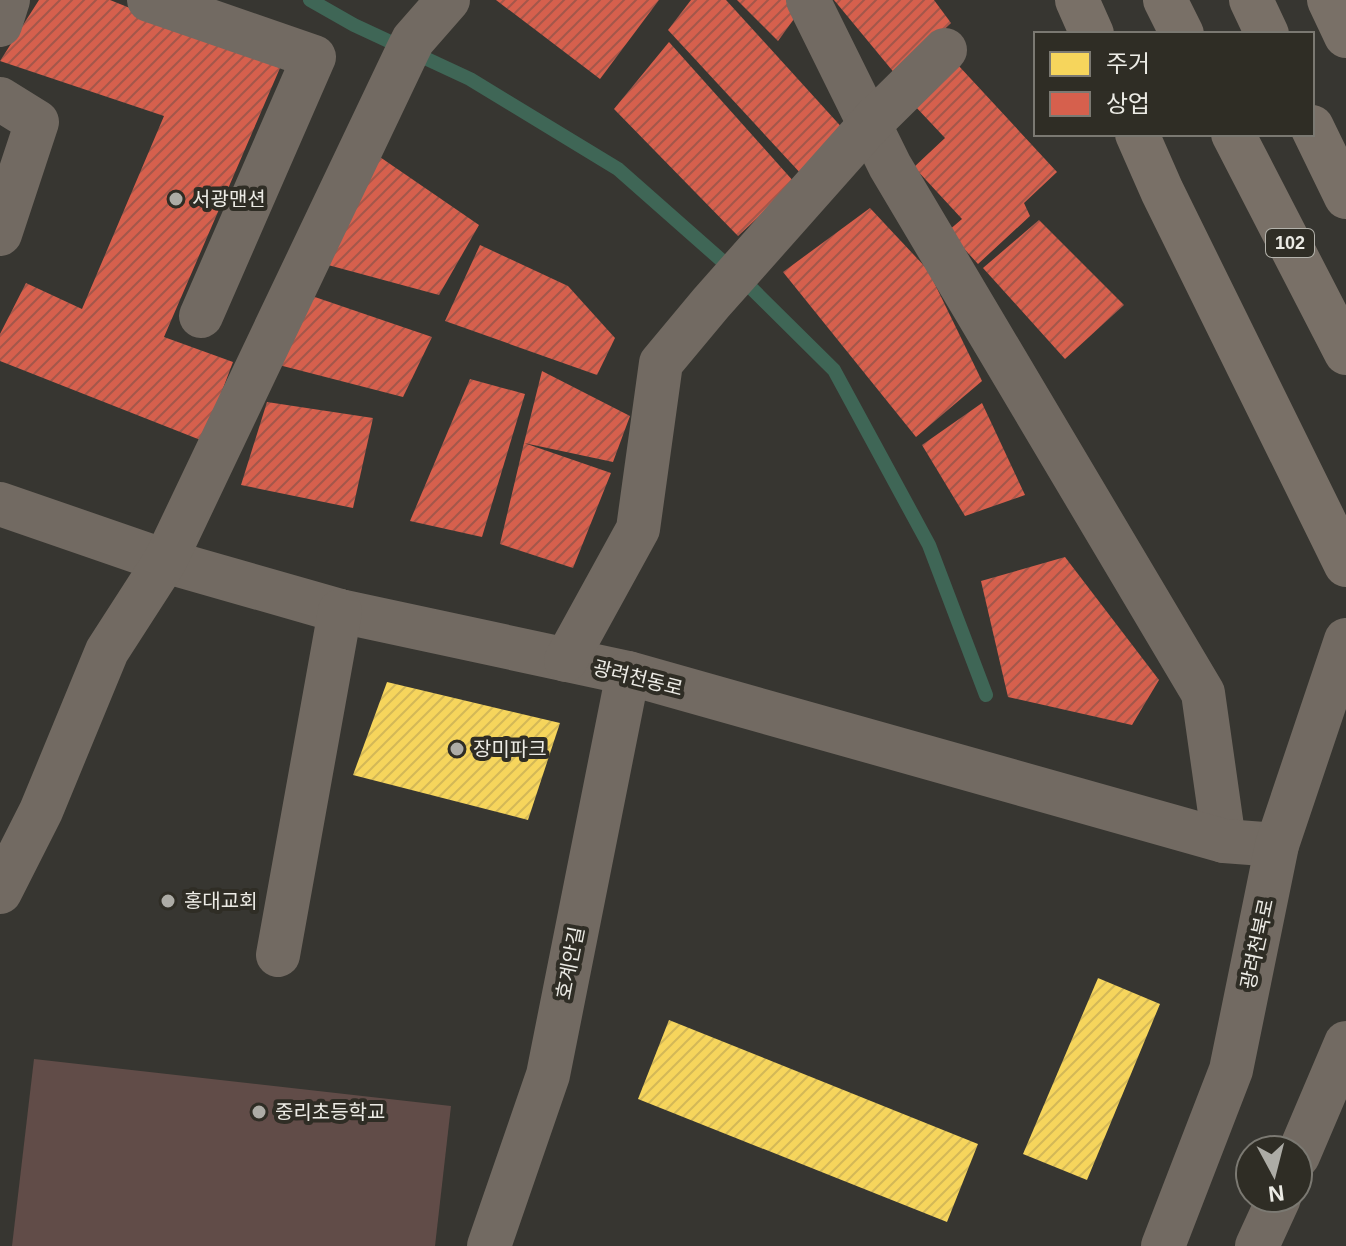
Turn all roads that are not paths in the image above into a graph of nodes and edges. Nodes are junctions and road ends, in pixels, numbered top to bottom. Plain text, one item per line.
1 (8, 0) edge
2 (149, 0) edge
3 (448, 0) edge
4 (808, 0) edge
5 (1077, 0) edge
6 (1165, 0) edge
7 (1251, 0) edge
8 (1329, 0) edge
9 (0, 25) edge
10 (1091, 32) edge
11 (1181, 32) edge
12 (1266, 32) edge
13 (1346, 36) edge
14 (945, 50) dead end
15 (0, 99) edge
16 (870, 124) junction
17 (1314, 131) edge
18 (1138, 136) edge
19 (1234, 136) edge
20 (1346, 197) edge
21 (0, 234) edge
22 (201, 316) dead end
23 (1346, 353) edge
24 (0, 504) edge
25 (165, 561) junction
26 (1346, 565) edge
27 (340, 611) junction
28 (1346, 640) edge
29 (566, 660) junction
30 (628, 673) junction
31 (1224, 841) junction
32 (1277, 845) junction
33 (0, 892) edge
34 (278, 955) dead end
35 (1346, 1043) edge
36 (1307, 1134) edge
37 (1272, 1214) edge
38 (489, 1246) edge
39 (1163, 1246) edge
40 (1257, 1246) edge

1 - 9 street
2 - 22 street
3 - 25 street
4 - 16 street
5 - 10 highway
6 - 11 highway
7 - 12 highway
8 - 13 highway
14 - 16 street
15 - 21 street
16 - 29 street
16 - 31 street
17 - 20 highway
18 - 26 highway
19 - 23 highway, 102
24 - 25 street, 광려천동로
25 - 27 street, 광려천동로
25 - 33 street
27 - 29 street, 광려천동로
27 - 34 street
28 - 32 street, 광려천북로
29 - 30 street, 광려천동로
30 - 31 street, 광려천동로
30 - 38 street, 호계안길
31 - 32 street, 광려천동로
32 - 39 street, 광려천북로
35 - 36 street
37 - 40 street

